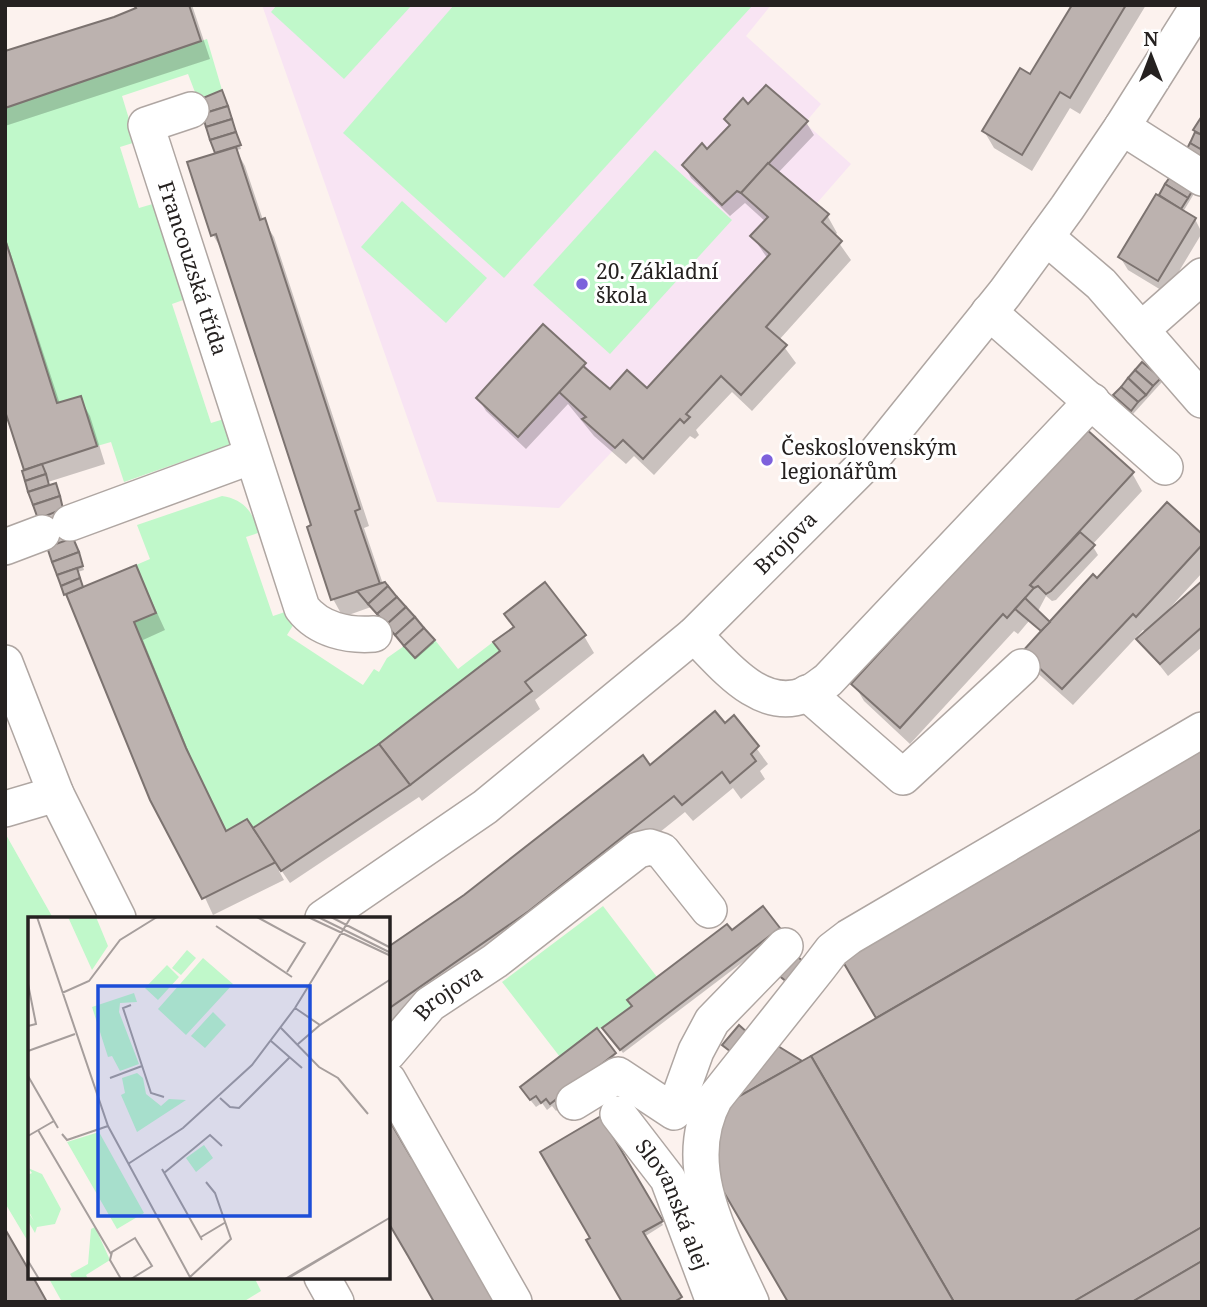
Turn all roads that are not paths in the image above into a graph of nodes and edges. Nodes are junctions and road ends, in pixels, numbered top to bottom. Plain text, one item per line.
1 (1198, 6) edge
2 (191, 110) dead end
3 (1122, 127) junction
4 (1202, 178) edge
5 (1046, 237) junction
6 (1202, 276) edge
7 (989, 312) junction
8 (1141, 330) junction
9 (1202, 400) edge
10 (1092, 401) junction
11 (252, 456) junction
12 (1165, 467) dead end
13 (5, 547) edge
14 (374, 634) dead end
15 (694, 635) junction
16 (5, 663) edge
17 (1022, 667) dead end
18 (807, 693) junction
19 (1202, 730) edge
20 (56, 794) junction
21 (5, 809) edge
22 (709, 910) dead end
23 (117, 917) edge
24 (326, 917) edge
25 (785, 946) dead end
26 (390, 1051) edge
27 (390, 1084) edge
28 (655, 1100) junction
29 (574, 1102) dead end
30 (323, 1279) edge
31 (336, 1302) edge
32 (514, 1302) edge
33 (714, 1302) edge
34 (751, 1302) edge

1 - 3 street, Brojova
2 - 11 street, Francouzská třída
3 - 4 street
3 - 5 street, Brojova
5 - 7 street, Brojova
5 - 8 street
6 - 8 street
7 - 10 street
7 - 15 street, Brojova
8 - 9 street
10 - 12 street
10 - 18 street
11 - 13 street
11 - 14 street, Francouzská třída
15 - 18 street
15 - 24 street, Brojova
16 - 20 street
17 - 18 street
19 - 34 street
20 - 21 street
20 - 23 street
22 - 26 street, Brojova
25 - 28 street
27 - 32 street
28 - 29 street
28 - 33 street, Slovanská alej
30 - 31 street

